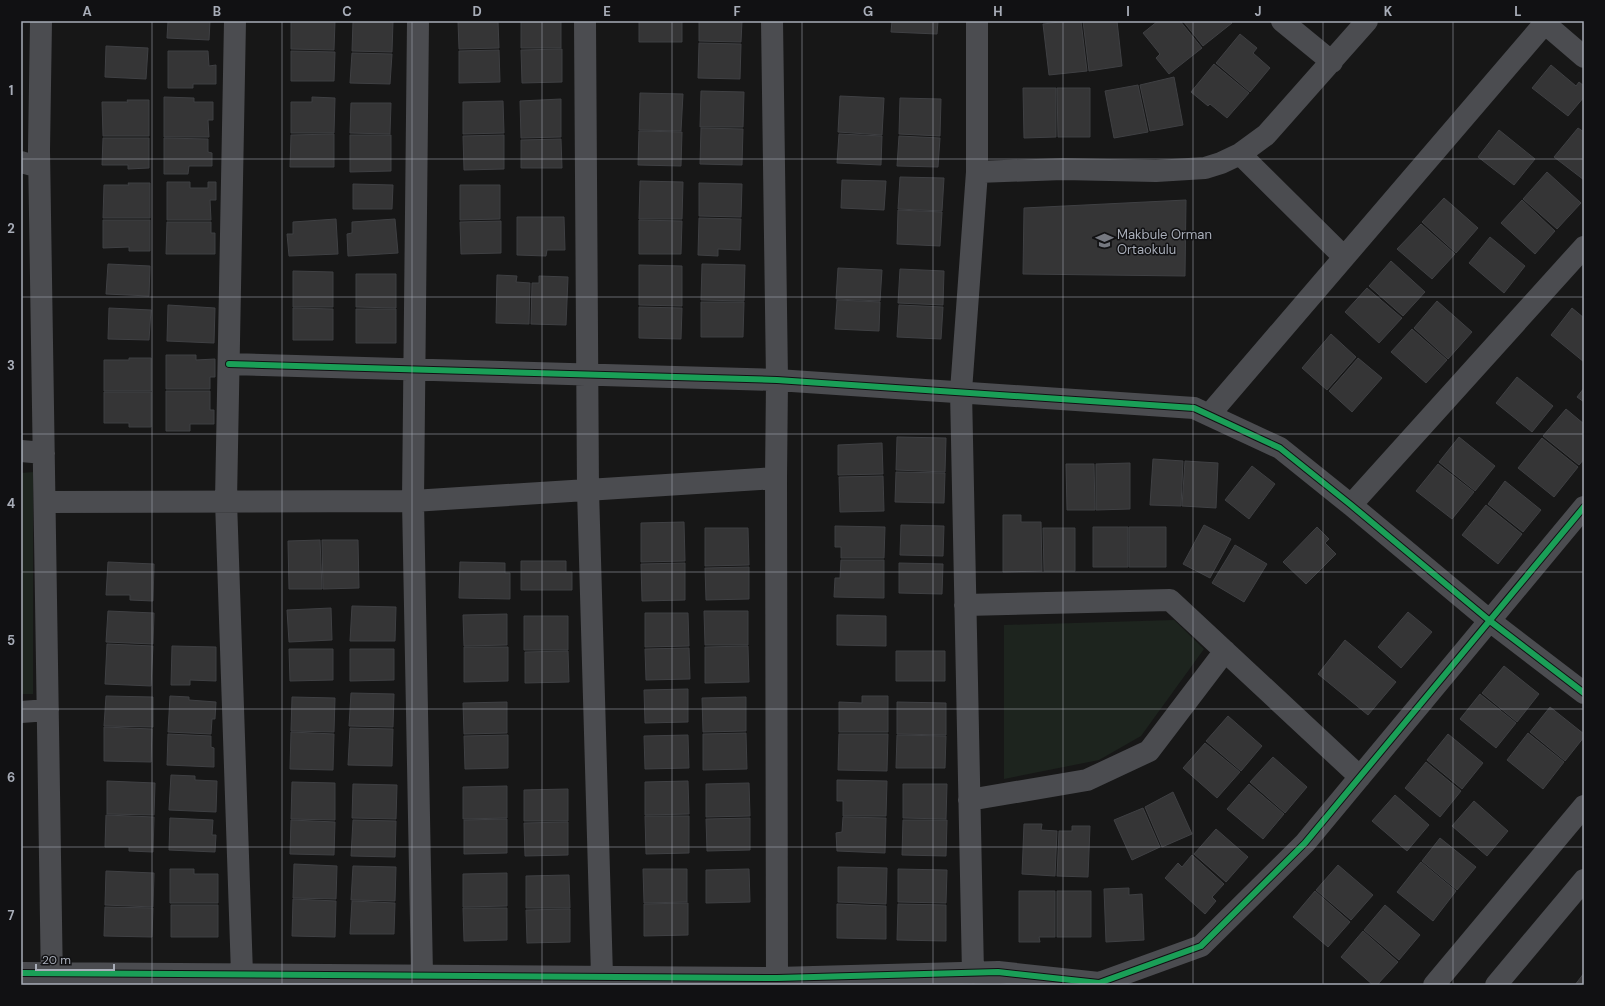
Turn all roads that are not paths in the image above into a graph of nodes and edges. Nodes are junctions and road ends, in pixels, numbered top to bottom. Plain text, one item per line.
1 (42, 21) edge
2 (234, 21) edge
3 (418, 21) edge
4 (585, 21) edge
5 (772, 21) edge
6 (977, 21) edge
7 (1282, 21) edge
8 (1367, 21) edge
9 (1543, 22) edge
10 (1584, 57) edge
11 (1332, 62) junction
12 (1240, 154) junction
13 (30, 164) edge
14 (977, 172) junction
15 (1584, 247) edge
16 (1344, 257) junction
17 (229, 364) junction
18 (415, 369) junction
19 (587, 374) junction
20 (777, 380) junction
21 (961, 391) junction
22 (1209, 415) junction
23 (21, 451) edge
24 (44, 453) junction
25 (776, 478) junction
26 (588, 490) junction
27 (226, 501) junction
28 (413, 501) junction
29 (45, 502) junction
30 (1352, 504) junction
31 (1584, 507) edge
32 (965, 605) junction
33 (1490, 621) junction
34 (1225, 651) junction
35 (1584, 693) edge
36 (48, 710) junction
37 (21, 712) edge
38 (1360, 777) junction
39 (969, 800) junction
40 (1584, 806) edge
41 (1584, 880) edge
42 (21, 973) edge
43 (973, 973) junction
44 (242, 974) junction
45 (422, 975) junction
46 (602, 976) junction
47 (52, 979) edge
48 (460, 980) edge
49 (777, 981) edge
50 (1434, 985) edge
51 (1496, 985) edge

1 - 13 street
2 - 17 street
3 - 18 street
4 - 19 street
5 - 20 street
6 - 14 street
7 - 11 street
8 - 11 street
9 - 10 street
9 - 16 street
11 - 12 street
12 - 14 street
12 - 16 street
13 - 24 street
14 - 21 street
15 - 30 street
16 - 22 street
17 - 18 street
17 - 27 street
18 - 19 street
18 - 28 street
19 - 20 street
19 - 26 street
20 - 21 street
20 - 25 street
21 - 22 street
21 - 32 street
22 - 30 street
23 - 24 street
24 - 29 street
25 - 26 street
25 - 49 street
26 - 28 street
26 - 46 street
27 - 28 street
27 - 29 street
27 - 44 street
28 - 45 street
29 - 36 street
30 - 33 street
31 - 33 street
32 - 34 street
32 - 39 street
33 - 35 street
33 - 38 street
34 - 38 street
34 - 39 street
36 - 37 street
36 - 47 street
38 - 43 street
39 - 43 street
40 - 50 street
41 - 51 street
42 - 47 street
43 - 49 street
44 - 45 street
44 - 47 street
45 - 48 street
46 - 48 street
46 - 49 street

